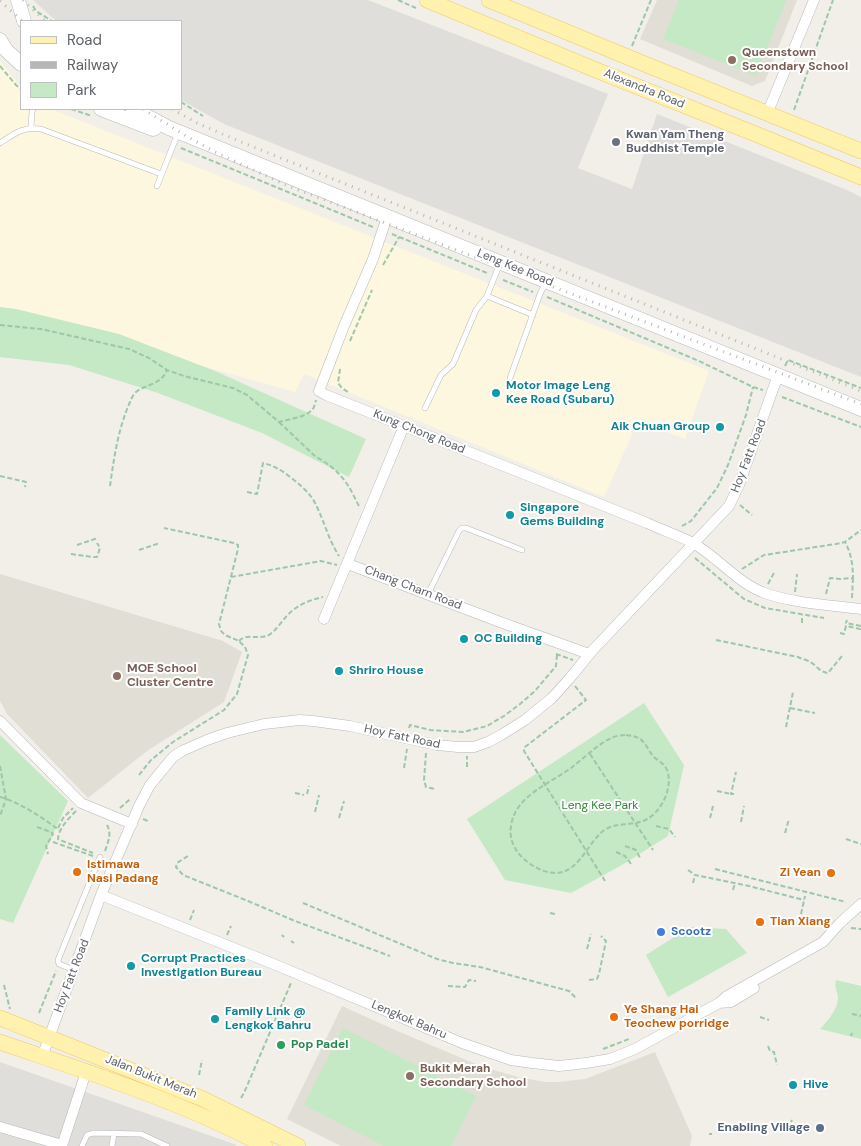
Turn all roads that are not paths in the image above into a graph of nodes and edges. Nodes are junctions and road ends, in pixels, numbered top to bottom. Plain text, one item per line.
1 (18, 0) edge
2 (427, 0) edge
3 (489, 0) edge
4 (814, 0) edge
5 (24, 20) edge
6 (0, 40) edge
7 (20, 63) edge
8 (652, 67) junction
9 (644, 89) junction
10 (33, 110) edge
11 (135, 110) edge
12 (100, 114) edge
13 (767, 114) junction
14 (32, 127) junction
15 (173, 135) junction
16 (0, 143) edge
17 (861, 151) edge
18 (161, 174) junction
19 (861, 178) edge
20 (158, 186) dead end
21 (387, 217) junction
22 (500, 263) junction
23 (546, 281) junction
24 (487, 296) junction
25 (533, 316) junction
26 (781, 373) junction
27 (510, 378) dead end
28 (426, 408) dead end
29 (861, 409) edge
30 (404, 426) junction
31 (693, 543) junction
32 (522, 550) dead end
33 (344, 564) junction
34 (428, 594) junction
35 (858, 605) edge
36 (324, 619) dead end
37 (590, 654) junction
38 (0, 721) edge
39 (132, 824) junction
40 (100, 857) road end
41 (101, 895) junction
42 (856, 904) edge
43 (861, 912) edge
44 (74, 970) junction
45 (719, 1003) junction
46 (7, 1020) edge
47 (49, 1037) junction
48 (0, 1042) edge
49 (42, 1057) junction
50 (86, 1072) junction
51 (0, 1127) edge
52 (114, 1134) junction
53 (158, 1144) edge
54 (62, 1146) edge
55 (82, 1146) edge
56 (112, 1146) edge
57 (166, 1146) edge
58 (265, 1146) edge
59 (298, 1146) edge

1 - 5 street
2 - 9 main road, Alexandra Road
3 - 8 main road, Alexandra Road
4 - 13 street
6 - 7 street
8 - 9 main road
8 - 13 main road, Alexandra Road
9 - 19 main road, Alexandra Road
10 - 14 lane
11 - 15 street, Leng Kee Road
12 - 15 street, Leng Kee Road
13 - 17 main road, Alexandra Road
14 - 16 lane
14 - 18 lane
15 - 18 lane
15 - 21 street, Leng Kee Road
18 - 20 lane
21 - 22 street, Leng Kee Road
21 - 30 street, Kung Chong Road
22 - 23 street, Leng Kee Road
22 - 24 lane
23 - 25 lane
23 - 26 street, Leng Kee Road
24 - 25 lane
24 - 28 lane
25 - 27 lane
26 - 29 street, Leng Kee Road
26 - 31 street, Hoy Fatt Road
30 - 31 street, Kung Chong Road
30 - 33 street, Chang Charn Road
31 - 35 street
31 - 37 street, Hoy Fatt Road
32 - 34 lane
33 - 34 street, Chang Charn Road
33 - 36 street
34 - 37 street, Chang Charn Road
37 - 39 street, Hoy Fatt Road
38 - 39 street
39 - 41 street, Hoy Fatt Road
40 - 44 lane
41 - 44 street, Hoy Fatt Road
41 - 45 street, Lengkok Bahru
42 - 45 street, Lengkok Bahru
43 - 45 street, Lengkok Bahru
44 - 47 street, Hoy Fatt Road
46 - 47 main road, Jalan Bukit Merah
47 - 49 street, Hoy Fatt Road
47 - 59 main road, Jalan Bukit Merah
48 - 49 main road, Jalan Bukit Merah
49 - 50 main road, Jalan Bukit Merah
50 - 54 street
50 - 58 main road, Jalan Bukit Merah
51 - 54 street
52 - 53 lane
52 - 55 lane
52 - 56 lane
53 - 57 lane

